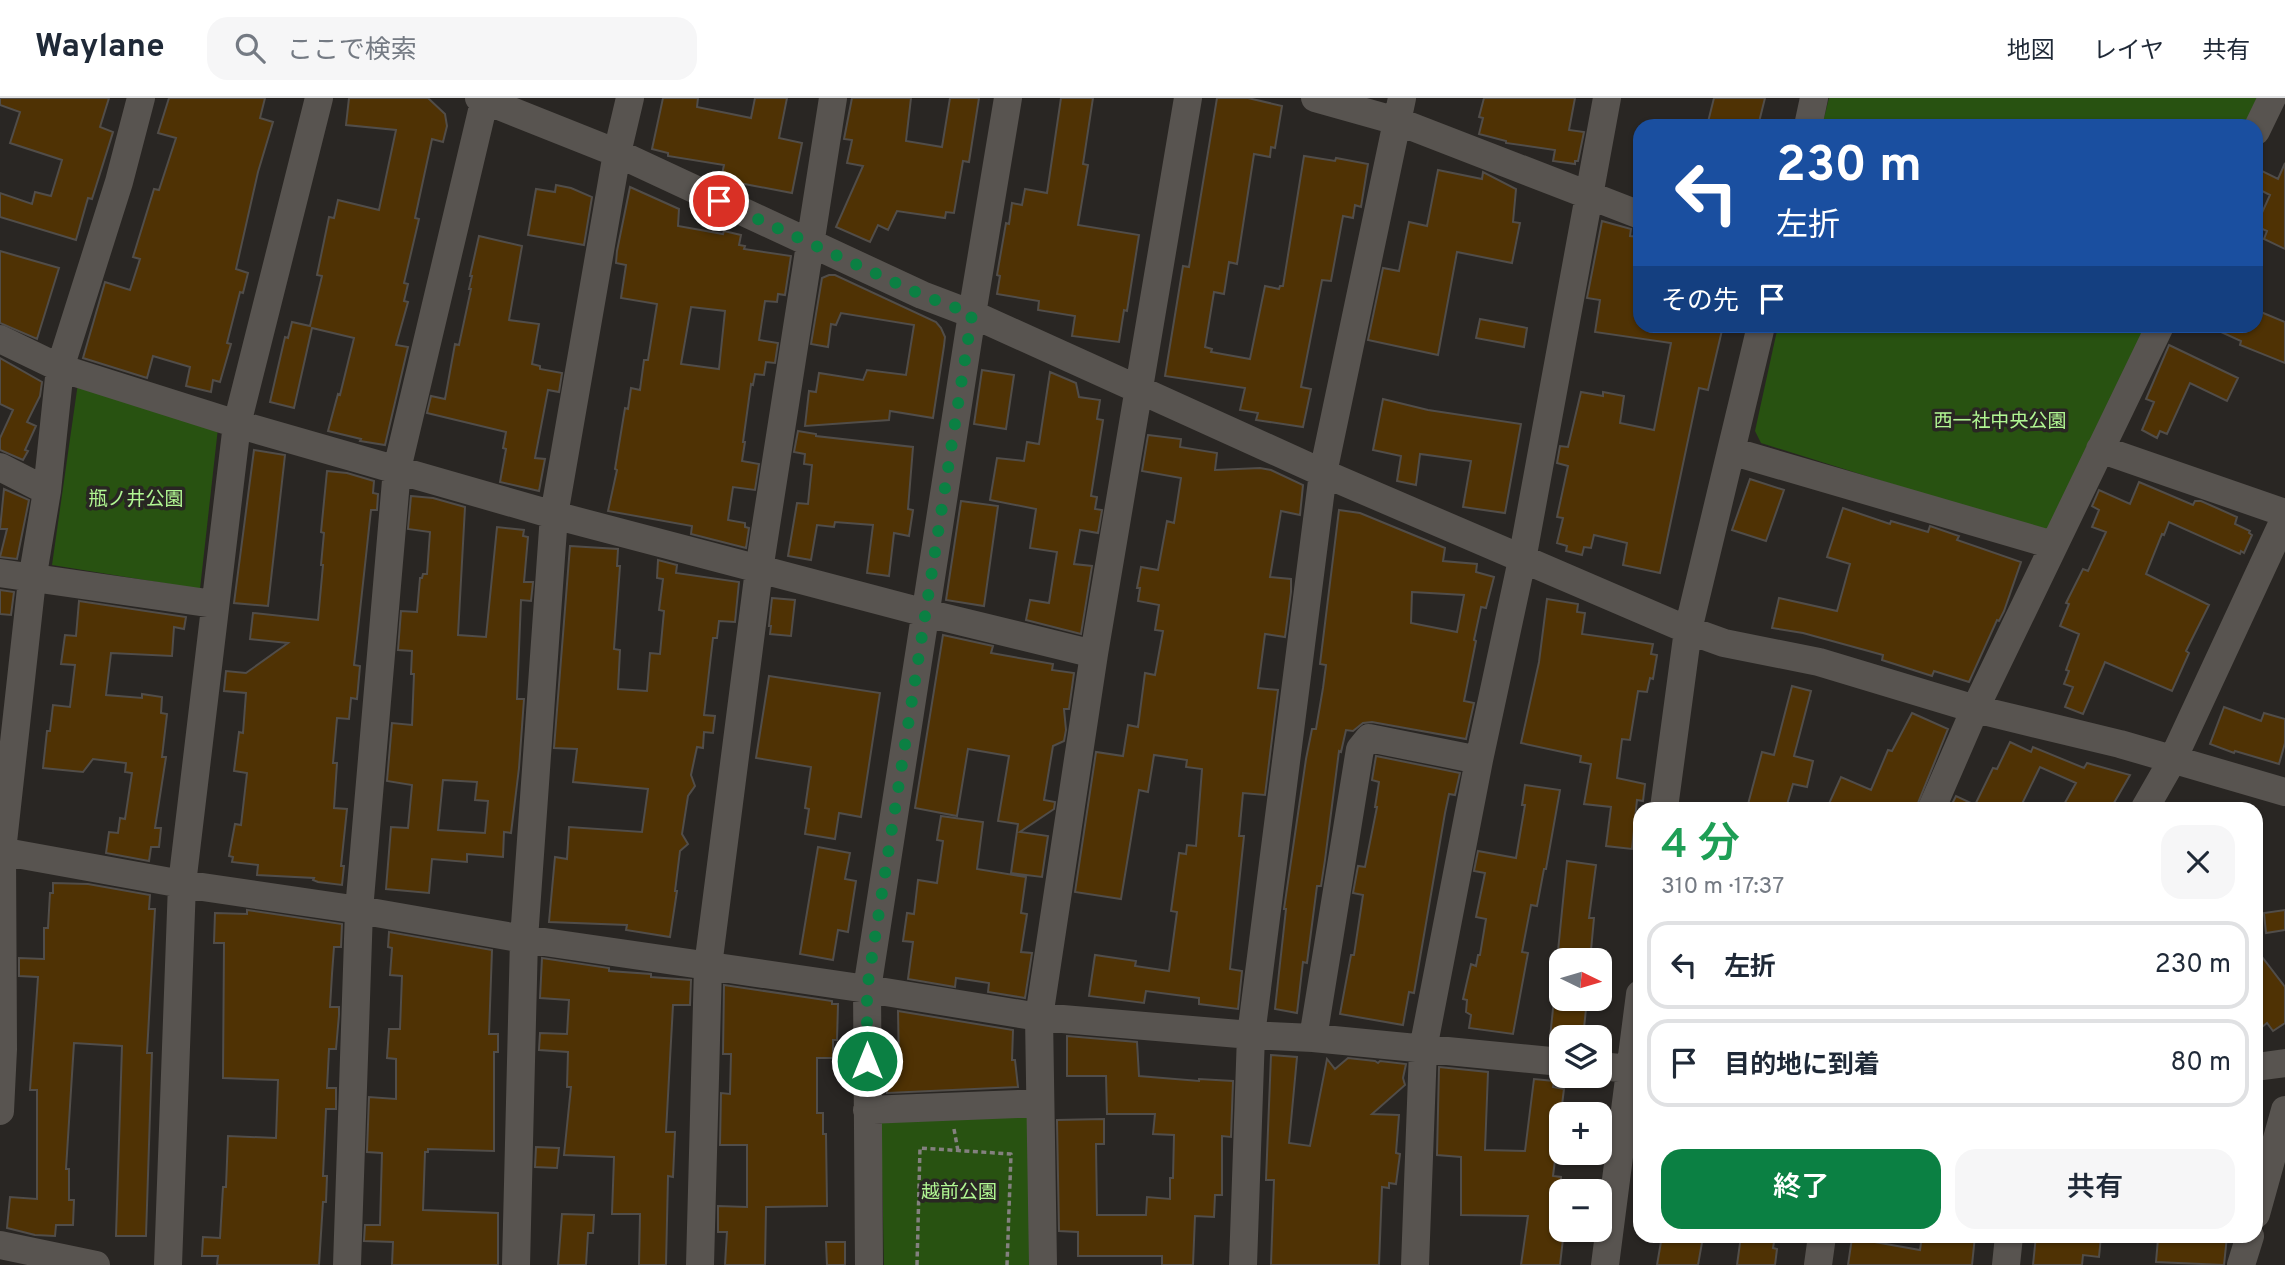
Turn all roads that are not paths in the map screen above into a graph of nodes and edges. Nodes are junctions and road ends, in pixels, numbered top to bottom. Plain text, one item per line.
1 (141, 98) edge
2 (319, 98) edge
3 (630, 98) edge
4 (833, 98) edge
5 (1008, 98) edge
6 (1188, 98) edge
7 (1315, 98) edge
8 (1607, 98) edge
9 (1814, 98) edge
10 (2272, 98) edge
11 (483, 99) edge
12 (1399, 109) edge
13 (1810, 119) edge
14 (2262, 119) edge
15 (617, 153) junction
16 (1588, 193) junction
17 (1633, 212) edge
18 (811, 244) junction
19 (972, 314) junction
20 (1759, 333) edge
21 (2157, 333) edge
22 (0, 339) edge
23 (60, 368) junction
24 (1138, 390) junction
25 (237, 424) junction
26 (2100, 449) junction
27 (1731, 451) junction
28 (0, 467) edge
29 (397, 469) junction
30 (1323, 473) junction
31 (47, 491) junction
32 (2285, 513) edge
33 (554, 515) junction
34 (2285, 518) edge
35 (2053, 545) junction
36 (1522, 560) junction
37 (759, 570) junction
38 (0, 573) edge
39 (33, 580) junction
40 (214, 604) junction
41 (926, 613) junction
42 (1688, 630) junction
43 (1094, 654) junction
44 (1975, 709) junction
45 (2173, 759) junction
46 (1479, 760) junction
47 (2285, 792) edge
48 (1665, 802) edge
49 (1935, 802) edge
50 (2148, 802) edge
51 (1, 851) edge
52 (182, 884) junction
53 (359, 910) junction
54 (524, 939) junction
55 (708, 966) junction
56 (867, 989) junction
57 (1039, 1017) junction
58 (1251, 1035) junction
59 (1313, 1038) junction
60 (1423, 1049) junction
61 (1549, 1061) edge
62 (2285, 1063) edge
63 (2263, 1066) edge
64 (1612, 1067) edge
65 (1633, 1069) edge
66 (1633, 1082) edge
67 (1040, 1103) junction
68 (867, 1110) junction
69 (2285, 1110) edge
70 (0, 1111) edge
71 (2263, 1189) edge
72 (1821, 1243) edge
73 (2008, 1243) edge
74 (2248, 1243) edge
75 (0, 1245) edge
76 (96, 1265) edge
77 (168, 1265) edge
78 (346, 1265) edge
79 (516, 1265) edge
80 (700, 1265) edge
81 (869, 1265) edge
82 (1043, 1265) edge
83 (1243, 1265) edge
84 (1415, 1265) edge
85 (1605, 1265) edge
86 (1818, 1265) edge
87 (2006, 1265) edge
88 (2241, 1265) edge

1 - 23 street
2 - 25 street
3 - 15 street
4 - 18 street
5 - 19 street
6 - 24 street
7 - 12 street
8 - 16 street
9 - 13 street
10 - 14 street
11 - 15 street
11 - 29 street
12 - 16 street
12 - 30 street
15 - 18 street
15 - 33 street
16 - 17 street
16 - 36 street
18 - 19 street
18 - 37 street
19 - 24 street
19 - 41 street
20 - 27 street
21 - 26 street
22 - 23 street
23 - 25 street
23 - 31 street
24 - 30 street
24 - 43 street
25 - 29 street
25 - 40 street
26 - 32 street
26 - 35 street
27 - 35 street
27 - 42 street
28 - 31 street
29 - 33 street
29 - 53 street
30 - 36 street
30 - 58 street
31 - 39 street
33 - 37 street
33 - 54 street
34 - 45 street
35 - 44 street
36 - 42 street
36 - 46 street
37 - 41 street
37 - 55 street
38 - 39 street
39 - 40 street
39 - 51 street
40 - 52 street
41 - 43 street
41 - 56 street
42 - 44 street
42 - 48 street
43 - 57 street
44 - 45 street
44 - 49 street
45 - 47 street
45 - 50 street
46 - 59 street
46 - 60 street
51 - 52 street
51 - 70 street
52 - 53 street
52 - 77 street
53 - 54 street
53 - 78 street
54 - 55 street
54 - 79 street
55 - 56 street
55 - 80 street
56 - 57 street
56 - 68 street
57 - 58 street
57 - 67 street
58 - 59 street
58 - 83 street
59 - 60 street
60 - 61 street
60 - 84 street
62 - 63 street
64 - 65 street
66 - 85 street
67 - 68 street
67 - 82 street
68 - 81 street
69 - 71 street
72 - 86 street
73 - 87 street
74 - 88 street
75 - 76 street

